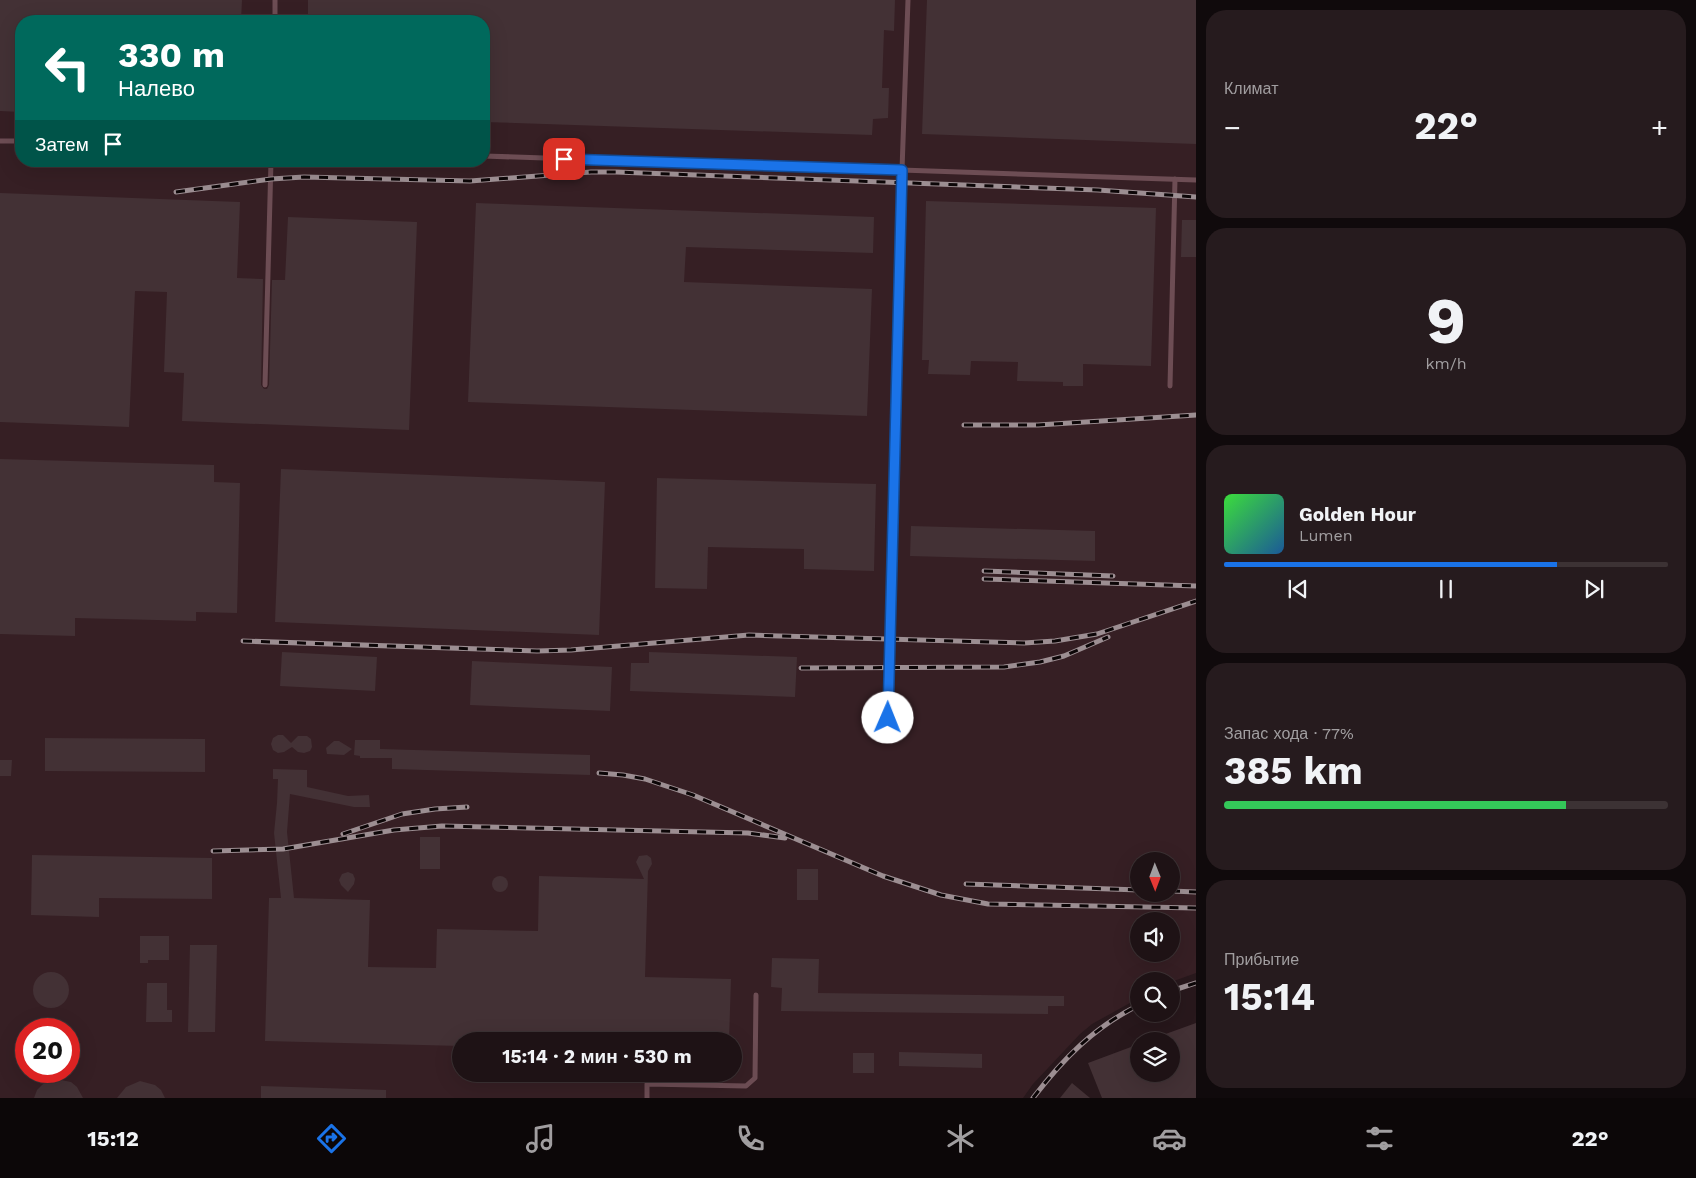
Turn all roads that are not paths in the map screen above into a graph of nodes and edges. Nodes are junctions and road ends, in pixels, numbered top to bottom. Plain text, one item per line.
1 (275, 0) edge
2 (908, 0) edge
3 (274, 15) edge
4 (0, 141) edge
5 (15, 142) edge
6 (490, 156) edge
7 (271, 167) edge
8 (902, 170) junction
9 (1175, 179) junction
10 (1196, 180) edge
11 (264, 385) dead end
12 (1170, 386) dead end
13 (888, 718) dead end
14 (756, 994) dead end
15 (647, 1098) edge

1 - 3 lane
2 - 8 lane
4 - 5 lane
6 - 8 lane
7 - 11 lane
8 - 9 lane
8 - 13 lane
9 - 10 lane
9 - 12 lane
14 - 15 lane

